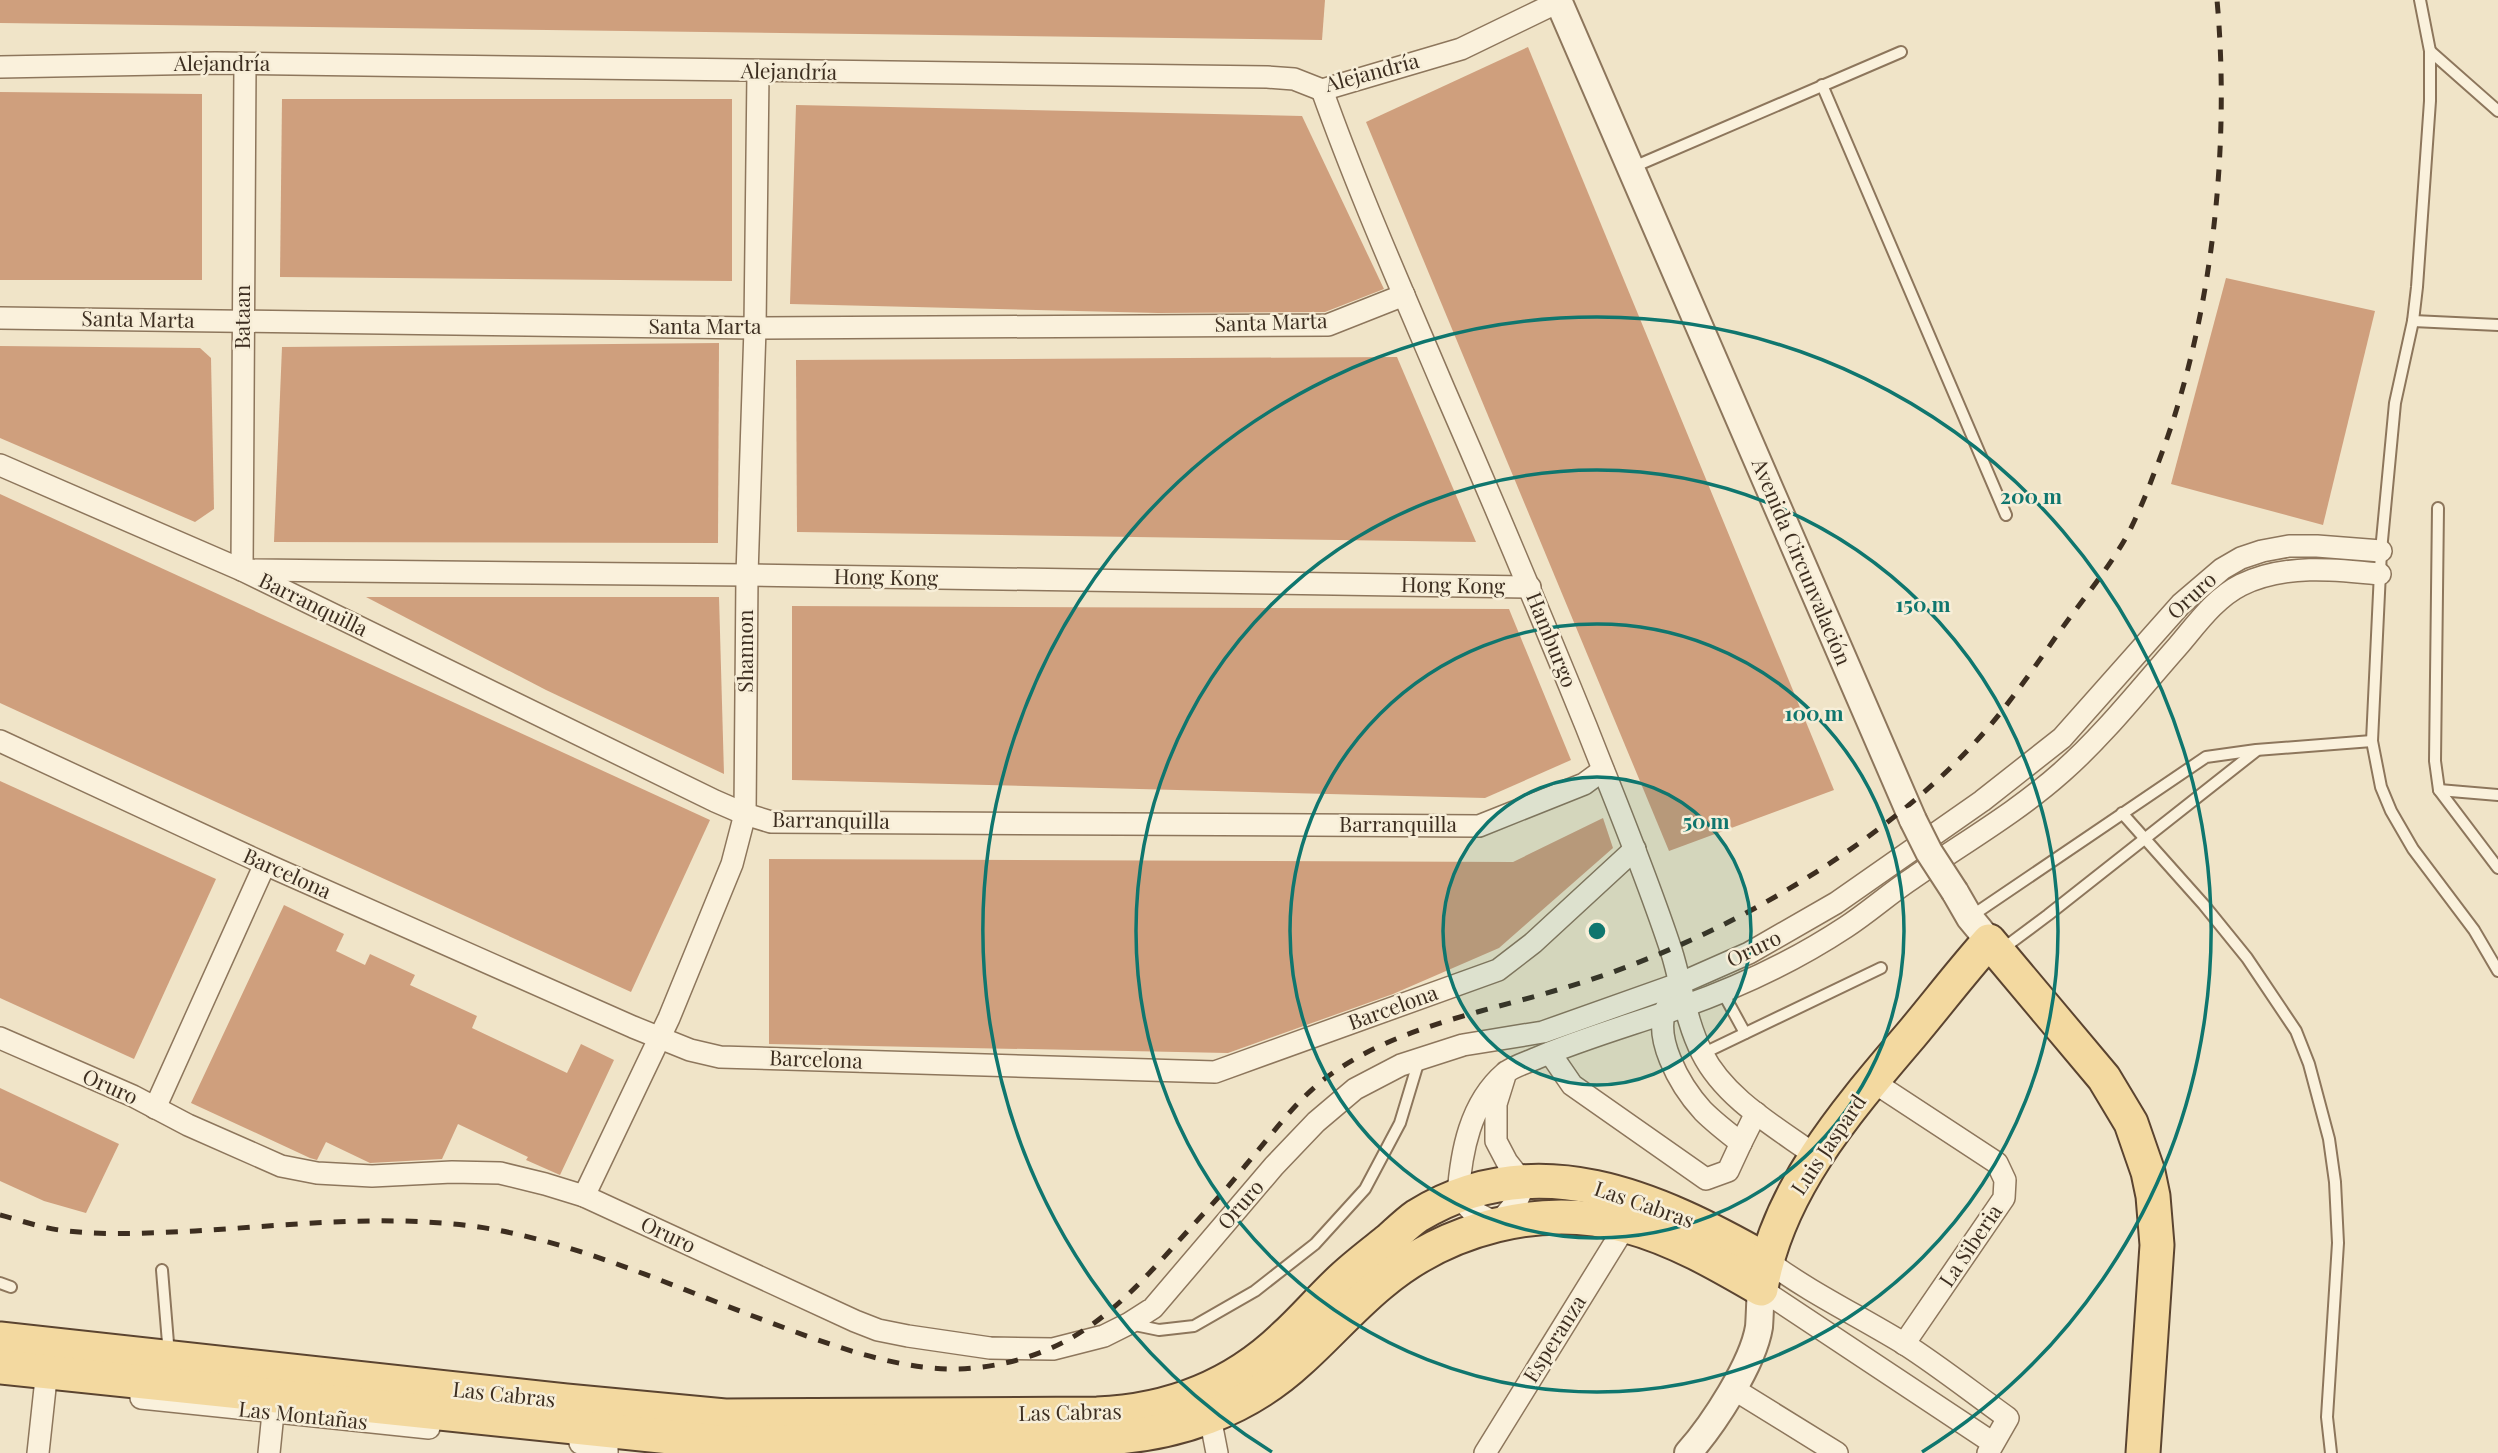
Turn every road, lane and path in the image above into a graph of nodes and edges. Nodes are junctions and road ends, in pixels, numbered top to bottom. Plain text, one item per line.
1 (2420, 0) edge
2 (1558, 1) edge
3 (2430, 51) junction
4 (1901, 52) dead end
5 (245, 64) junction
6 (0, 67) edge
7 (758, 72) junction
8 (1822, 85) junction
9 (1321, 90) junction
10 (2498, 111) edge
11 (1631, 168) junction
12 (1404, 295) junction
13 (0, 318) edge
14 (2413, 321) junction
15 (243, 322) junction
16 (2498, 325) edge
17 (755, 328) junction
18 (0, 465) edge
19 (2438, 508) dead end
20 (2006, 514) dead end
21 (2381, 551) junction
22 (242, 570) junction
23 (2380, 574) junction
24 (747, 575) junction
25 (1530, 587) junction
26 (0, 741) edge
27 (2372, 741) junction
28 (2256, 750) junction
29 (1603, 770) junction
30 (2439, 790) junction
31 (2498, 795) edge
32 (2122, 813) junction
33 (745, 814) junction
34 (2144, 839) junction
35 (1636, 849) junction
36 (265, 864) junction
37 (2498, 867) edge
38 (1986, 937) junction
39 (1881, 968) dead end
40 (2498, 971) edge
41 (1681, 984) junction
42 (1721, 991) junction
43 (1684, 1006) junction
44 (1662, 1013) junction
45 (1745, 1034) junction
46 (0, 1038) edge
47 (660, 1038) junction
48 (1550, 1052) junction
49 (1702, 1054) junction
50 (1419, 1060) junction
51 (1506, 1072) junction
52 (1872, 1082) junction
53 (155, 1108) junction
54 (1756, 1113) junction
55 (1741, 1143) junction
56 (1816, 1156) junction
57 (1522, 1181) junction
58 (584, 1196) junction
59 (1458, 1196) junction
60 (1498, 1224) junction
61 (1626, 1225) junction
62 (162, 1270) dead end
63 (1763, 1275) junction
64 (1128, 1324) junction
65 (0, 1339) edge
66 (1904, 1344) junction
67 (169, 1358) junction
68 (0, 1367) edge
69 (0, 1382) edge
70 (45, 1388) junction
71 (1732, 1388) junction
72 (273, 1413) junction
73 (1210, 1418) junction
74 (607, 1450) edge
75 (1996, 1450) edge
76 (38, 1453) edge
77 (270, 1453) edge
78 (1217, 1453) edge
79 (1485, 1453) edge
80 (1688, 1453) edge
81 (1837, 1453) edge
82 (2143, 1453) edge
83 (2331, 1453) edge

1 - 3 lane
2 - 9 street, Alejandría
2 - 11 street, Avenida Circunvalación
3 - 10 lane
3 - 14 lane
4 - 8 lane
5 - 6 street, Alejandría
5 - 7 street, Alejandría
5 - 15 street, Bataan
7 - 9 street, Alejandría
7 - 17 street, Shannon
8 - 11 lane
8 - 20 lane
9 - 12 street, Hamburgo
11 - 38 street, Avenida Circunvalación, bridge
12 - 17 street, Santa Marta
12 - 25 street, Hamburgo
13 - 15 street, Santa Marta
14 - 16 lane
14 - 21 lane
15 - 17 street, Santa Marta
15 - 22 street, Bataan
17 - 24 street, Shannon
18 - 22 street, Barranquilla
19 - 30 lane
21 - 23 lane
21 - 41 street, Oruro
22 - 24 street, Hong Kong
22 - 33 street, Barranquilla
23 - 27 lane
23 - 42 street, Oruro
24 - 25 street, Hong Kong
24 - 33 street, Shannon
25 - 29 street, Hamburgo
26 - 36 street, Barcelona
27 - 28 lane
27 - 40 lane
28 - 32 lane
28 - 34 lane
29 - 33 street, Barranquilla
29 - 35 street, Hamburgo
30 - 31 lane
30 - 37 lane
32 - 34 lane
32 - 38 lane
33 - 47 street, Shannon
34 - 38 lane
34 - 83 lane
35 - 41 street, Hamburgo
35 - 47 street, Barcelona
36 - 47 street, Barcelona
36 - 53 street
38 - 52 main road, Luis Jaspard
38 - 82 main road, Avenida Circunvalación
39 - 45 lane
41 - 43 street, Hamburgo
41 - 44 street
41 - 50 street, Oruro
42 - 43 street, Oruro
42 - 45 lane
43 - 44 street, Oruro
43 - 49 street, Hamburgo
44 - 48 street, Oruro
44 - 55 street
45 - 49 lane
46 - 53 street, Oruro
47 - 58 street, Shannon
48 - 51 street, Oruro
48 - 55 street
49 - 54 street, Hamburgo
50 - 64 street, Oruro
50 - 64 lane
51 - 57 street
51 - 59 street
52 - 56 main road, Luis Jaspard
52 - 66 street, La Siberia
53 - 58 street, Oruro
54 - 55 street
54 - 56 street, Hamburgo
56 - 63 main road, Luis Jaspard
57 - 59 main road, Las Cabras
57 - 60 street
57 - 63 main road, Las Cabras
58 - 64 street, Oruro
59 - 60 street
59 - 67 main road, Las Cabras
60 - 61 main road, Las Cabras
60 - 73 main road, Las Cabras
61 - 63 main road, Las Cabras
61 - 79 street, Esperanza
62 - 67 lane
63 - 66 street, Las Cabras
63 - 71 street, Luis Jaspard
63 - 75 street, Las Cabras
65 - 67 main road, Las Cabras
66 - 75 street, Las Cabras
68 - 73 main road, Las Cabras
69 - 70 street, Las Montañas
70 - 72 street, Las Montañas
70 - 76 street
71 - 80 street, Luis Jaspard
71 - 81 street
72 - 74 street, Las Montañas
72 - 77 street
73 - 78 street

